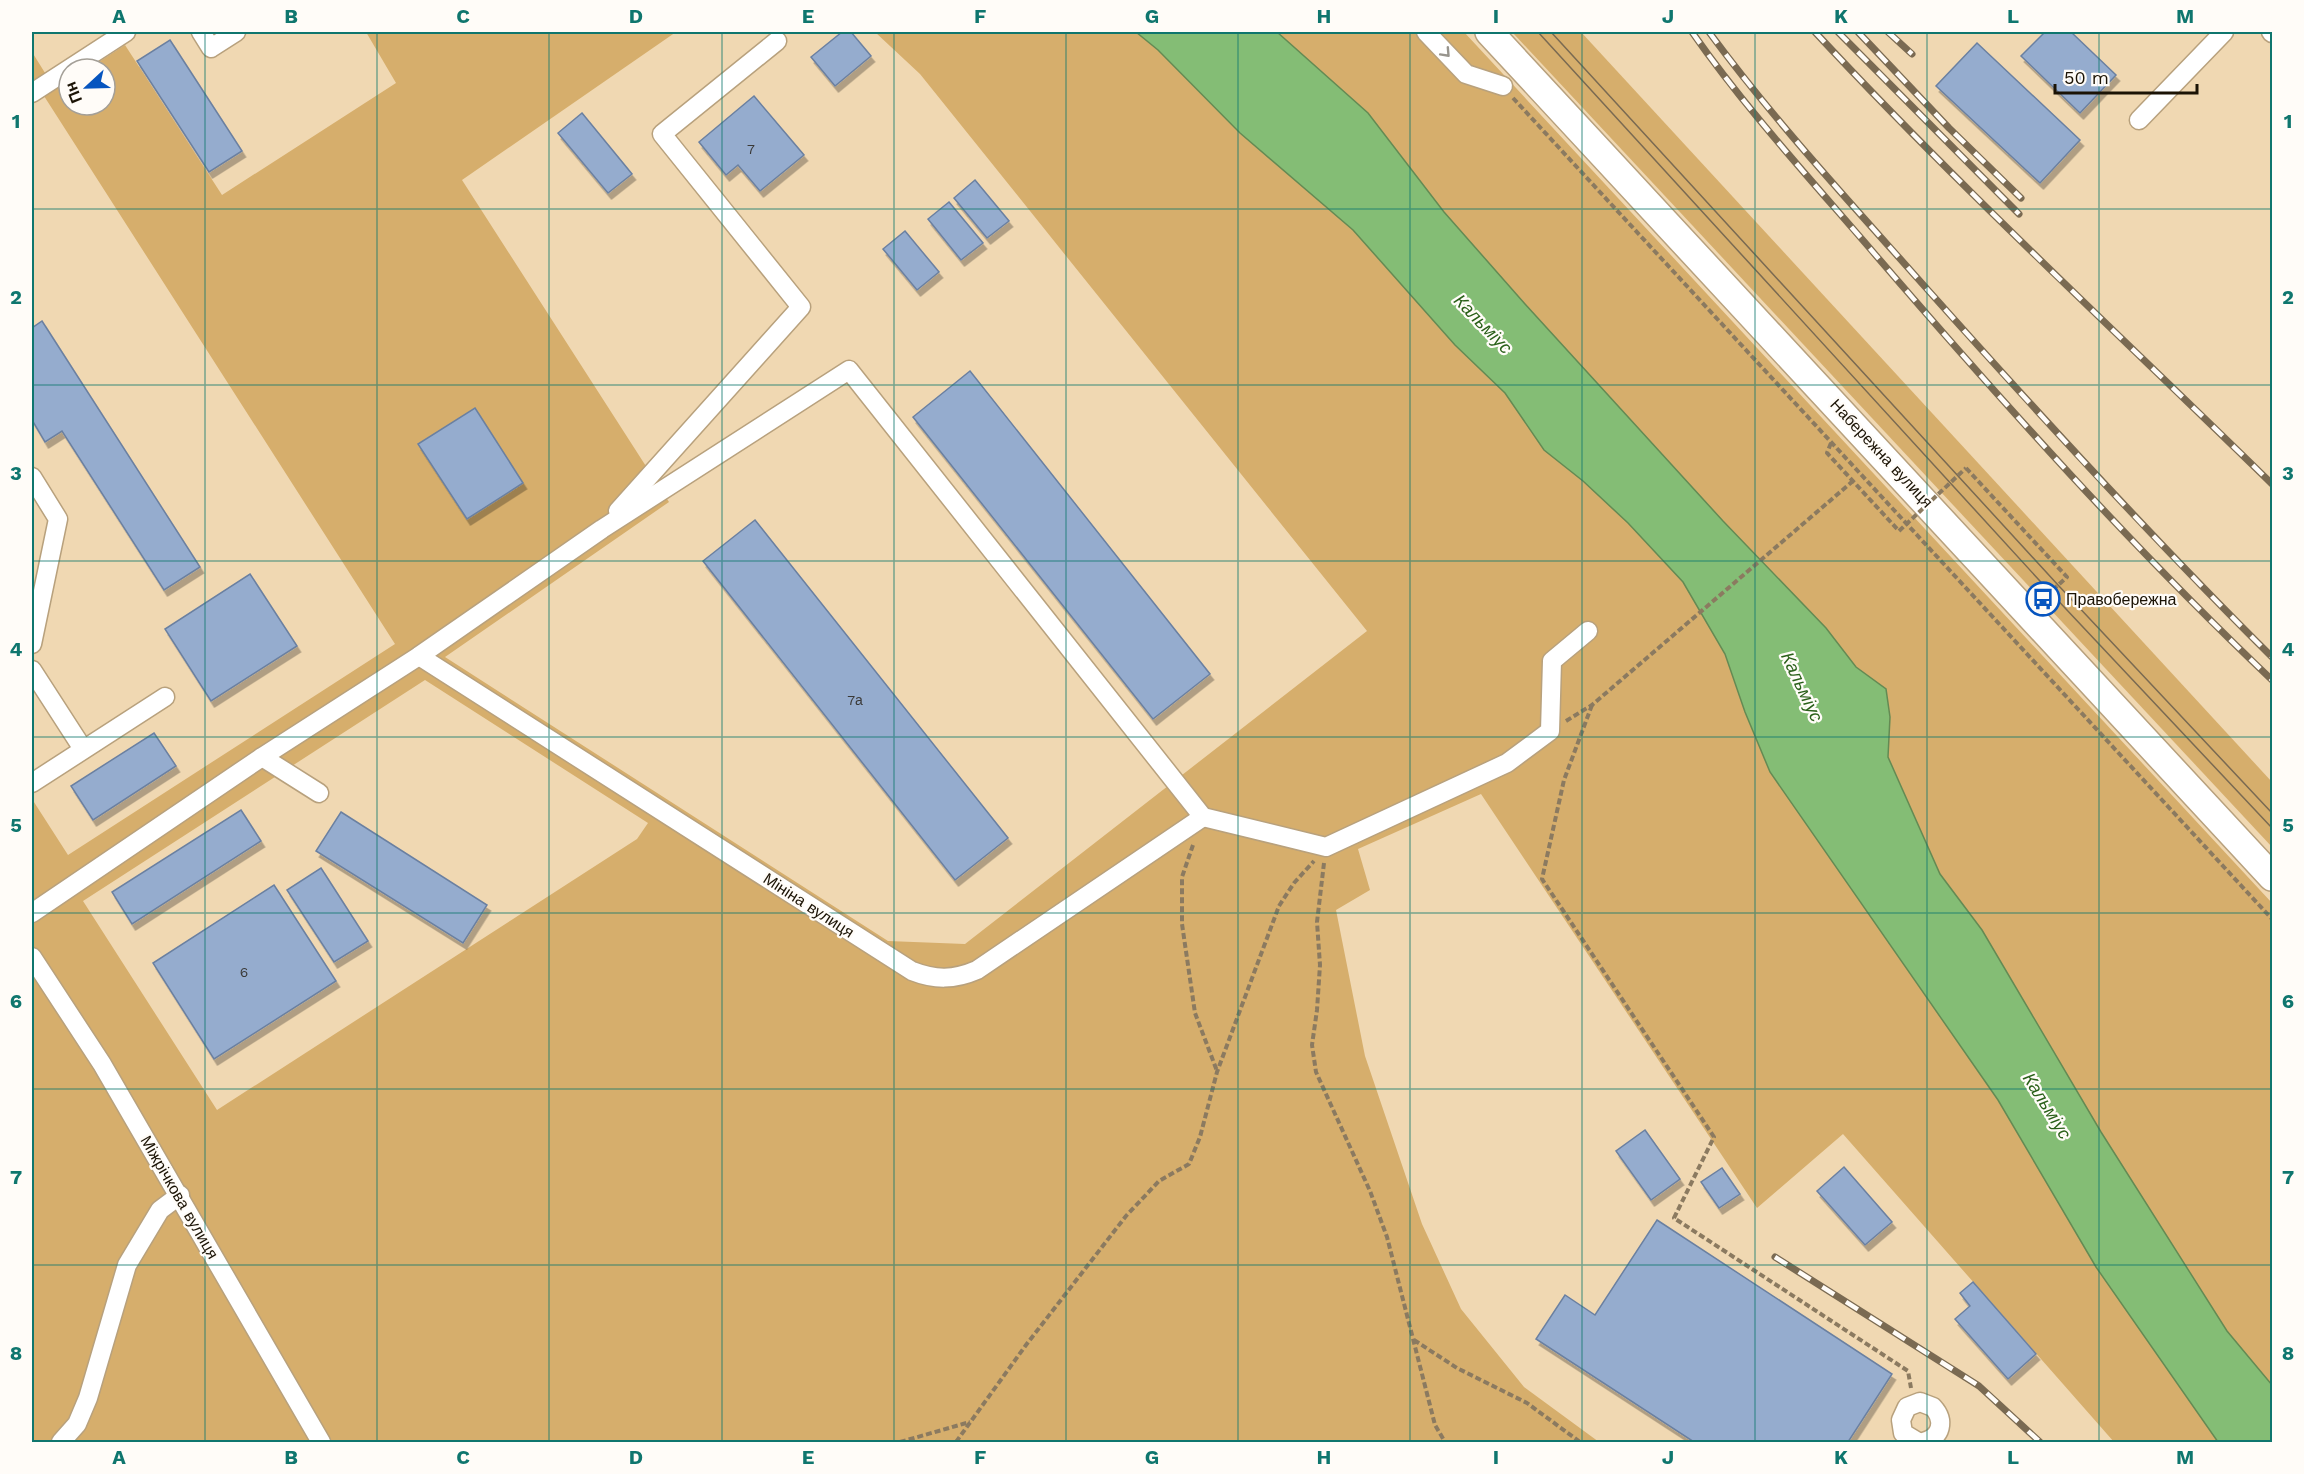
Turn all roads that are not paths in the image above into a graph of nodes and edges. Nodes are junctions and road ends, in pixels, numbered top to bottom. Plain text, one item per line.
1 (126, 32) edge
2 (201, 32) edge
3 (237, 32) edge
4 (1426, 32) edge
5 (1489, 32) edge
6 (2224, 32) edge
7 (777, 41) dead end
8 (1503, 86) road end
9 (32, 93) edge
10 (2139, 120) dead end
11 (32, 477) edge
12 (602, 529) junction
13 (1588, 631) dead end
14 (32, 644) edge
15 (419, 656) junction
16 (32, 670) edge
17 (165, 697) dead end
18 (83, 749) junction
19 (262, 757) junction
20 (32, 783) edge
21 (319, 793) dead end
22 (1203, 816) junction
23 (2272, 877) edge
24 (32, 913) edge
25 (32, 957) edge
26 (180, 1195) junction
27 (1906, 1440) edge
28 (61, 1443) edge
29 (321, 1443) edge
30 (1923, 1443) edge

1 - 9 street
2 - 3 street
4 -> 8 street
5 - 23 highway, Набережна вулиця
6 - 10 street
7 - 12 street
11 - 14 street
12 - 15 street
12 - 22 street
13 - 22 street
15 - 19 street
15 - 22 street, Мініна вулиця
16 - 18 street
17 - 18 street
18 - 20 street
19 - 21 street
19 - 24 street
25 - 26 street, Міжрічкова вулиця
26 - 28 street
26 - 29 street, Міжрічкова вулиця
27 - 30 street

